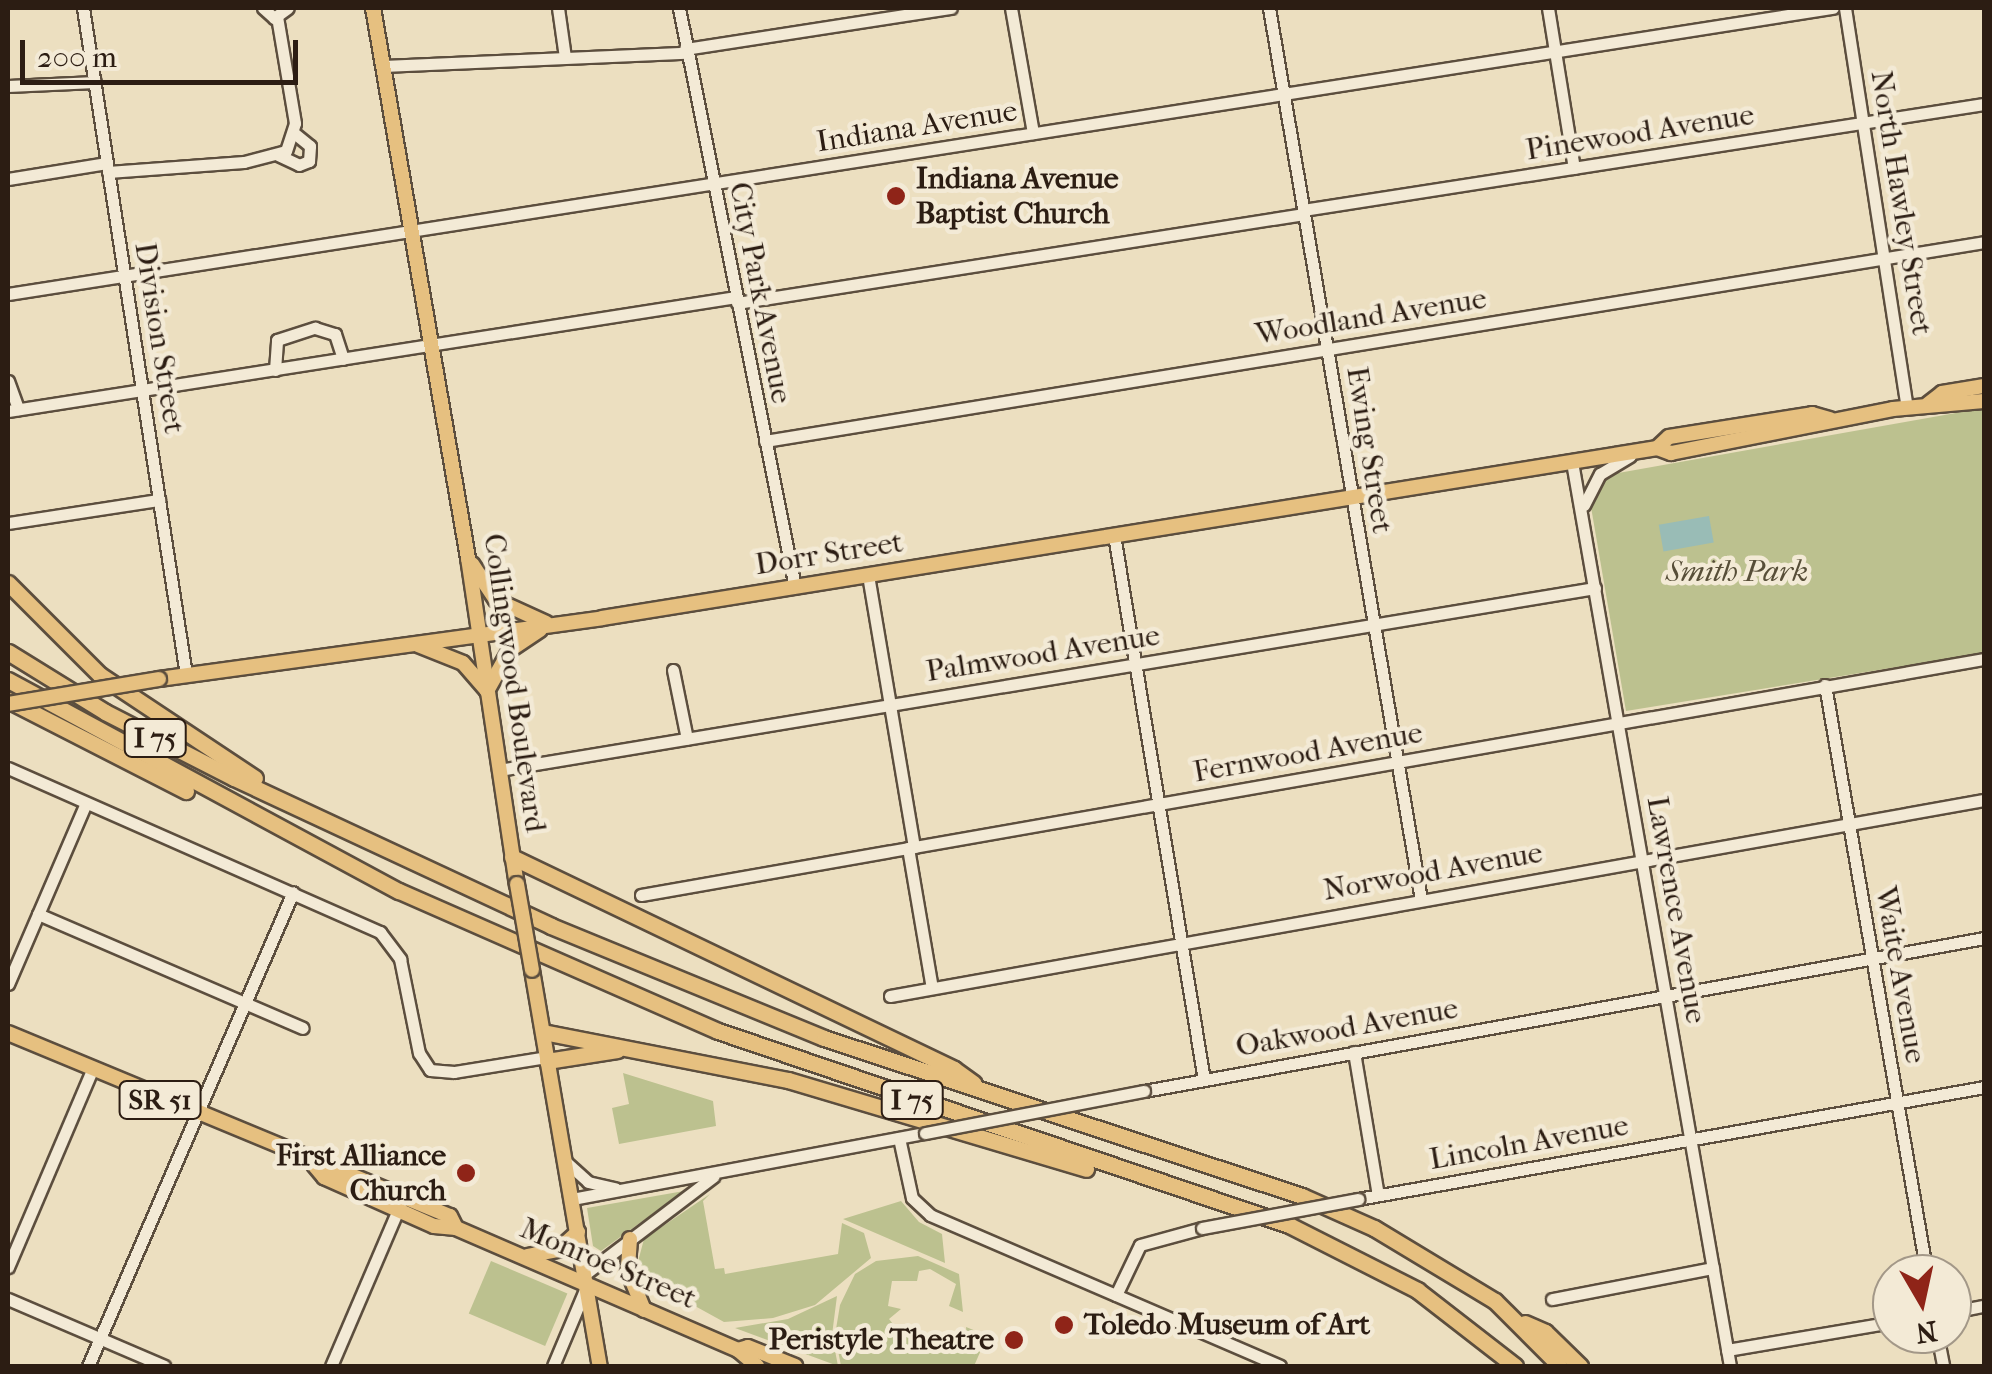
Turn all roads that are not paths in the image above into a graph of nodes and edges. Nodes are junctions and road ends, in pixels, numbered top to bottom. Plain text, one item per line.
1 (83, 8) edge
2 (263, 8) edge
3 (288, 8) edge
4 (373, 8) edge
5 (558, 8) edge
6 (679, 8) edge
7 (951, 8) edge
8 (1012, 8) edge
9 (1269, 8) edge
10 (1548, 8) edge
11 (1834, 8) edge
12 (1845, 8) edge
13 (277, 18) junction
14 (686, 51) junction
15 (1555, 51) junction
16 (566, 58) junction
17 (383, 66) junction
18 (94, 82) junction
19 (8, 86) edge
20 (1284, 94) junction
21 (1984, 104) edge
22 (1864, 124) junction
23 (1033, 133) junction
24 (295, 134) junction
25 (278, 155) junction
26 (1574, 168) junction
27 (108, 172) junction
28 (8, 179) edge
29 (714, 184) junction
30 (1304, 212) junction
31 (412, 231) junction
32 (1984, 242) edge
33 (1886, 258) junction
34 (124, 276) junction
35 (8, 294) edge
36 (737, 300) junction
37 (431, 345) junction
38 (1327, 349) junction
39 (343, 359) junction
40 (275, 370) junction
41 (8, 381) edge
42 (1984, 386) edge
43 (142, 390) junction
44 (1984, 401) edge
45 (1928, 404) junction
46 (1907, 407) junction
47 (13, 410) edge
48 (765, 442) junction
49 (1650, 449) junction
50 (1572, 462) junction
51 (1352, 497) junction
52 (158, 500) junction
53 (1583, 520) junction
54 (8, 523) edge
55 (1114, 535) junction
56 (468, 558) junction
57 (868, 575) junction
58 (8, 583) edge
59 (795, 587) junction
60 (1595, 588) junction
61 (551, 625) junction
62 (1373, 625) junction
63 (479, 635) junction
64 (412, 644) junction
65 (8, 652) edge
66 (1984, 659) edge
67 (1135, 664) junction
68 (674, 670) dead end
69 (186, 675) junction
70 (8, 680) edge
71 (1825, 685) junction
72 (487, 691) junction
73 (8, 702) edge
74 (890, 705) junction
75 (1618, 722) junction
76 (687, 739) junction
77 (1397, 763) junction
78 (8, 768) edge
79 (499, 770) junction
80 (1984, 800) edge
81 (86, 803) junction
82 (1157, 804) junction
83 (309, 812) junction
84 (1849, 824) junction
85 (300, 841) junction
86 (911, 848) junction
87 (512, 858) junction
88 (1642, 860) junction
89 (293, 892) junction
90 (641, 894) dead end
91 (1421, 900) junction
92 (38, 914) junction
93 (1984, 938) edge
94 (1181, 944) junction
95 (1872, 958) junction
96 (8, 984) edge
97 (932, 988) junction
98 (1666, 994) junction
99 (890, 996) dead end
100 (245, 1004) junction
101 (303, 1028) dead end
102 (543, 1032) junction
103 (8, 1033) edge
104 (627, 1048) junction
105 (1354, 1052) junction
106 (547, 1059) junction
107 (92, 1070) junction
108 (1204, 1080) junction
109 (1984, 1087) edge
110 (980, 1089) junction
111 (1897, 1103) junction
112 (197, 1115) junction
113 (899, 1138) junction
114 (1690, 1140) junction
115 (565, 1160) junction
116 (720, 1173) junction
117 (624, 1190) junction
118 (1179, 1191) junction
119 (1378, 1196) junction
120 (572, 1199) junction
121 (401, 1203) junction
122 (578, 1232) junction
123 (630, 1239) junction
124 (1923, 1254) edge
125 (523, 1257) junction
126 (8, 1267) edge
127 (1713, 1268) junction
128 (586, 1279) junction
129 (1116, 1295) junction
130 (8, 1299) edge
131 (1552, 1299) dead end
132 (644, 1310) junction
133 (1519, 1321) junction
134 (1872, 1325) edge
135 (100, 1338) junction
136 (738, 1350) junction
137 (1727, 1350) junction
138 (88, 1366) edge
139 (164, 1366) edge
140 (331, 1366) edge
141 (553, 1366) edge
142 (600, 1366) edge
143 (757, 1366) edge
144 (795, 1366) edge
145 (1280, 1366) edge
146 (1515, 1366) edge
147 (1560, 1366) edge
148 (1580, 1366) edge
149 (1730, 1366) edge

1 - 18 street, Division Street
2 - 13 street
3 - 13 street
4 - 17 main road, Collingwood Boulevard
5 - 16 street
6 - 14 street, City Park Avenue
7 - 14 street
8 - 23 street
9 - 20 street, Ewing Street
10 - 15 street
11 - 15 street, Indiana Avenue
12 - 22 street, North Hawley Street
13 - 24 street
14 - 16 street
14 - 29 street, City Park Avenue
15 - 20 street, Indiana Avenue
15 - 26 street
16 - 17 street
17 - 31 main road, Collingwood Boulevard
18 - 19 street
18 - 27 street, Division Street
20 - 23 street, Indiana Avenue
20 - 30 street, Ewing Street
21 - 22 street, Pinewood Avenue
22 - 26 street, Pinewood Avenue
22 - 33 street, North Hawley Street
23 - 29 street, Indiana Avenue
24 - 25 street
24 - 25 street
25 - 27 street
26 - 30 street, Pinewood Avenue
27 - 28 street
27 - 34 street, Division Street
29 - 31 street, Indiana Avenue
29 - 36 street, City Park Avenue
30 - 36 street, Pinewood Avenue
30 - 38 street, Ewing Street
31 - 34 street, Indiana Avenue
31 - 37 main road, Collingwood Boulevard
32 - 33 street, Woodland Avenue
33 - 38 street, Woodland Avenue
33 - 46 street, North Hawley Street
34 - 35 street, Indiana Avenue
34 - 43 street, Division Street
36 - 37 street, Pinewood Avenue
36 - 48 street, City Park Avenue
37 - 39 street, Pinewood Avenue
37 - 56 main road, Collingwood Boulevard
38 - 48 street, Woodland Avenue
38 - 51 street, Ewing Street
39 - 40 street, Pinewood Avenue
39 - 40 street
40 - 43 street, Pinewood Avenue
41 - 47 street, Pinewood Avenue
42 - 45 main road, Dorr Street
43 - 47 street, Pinewood Avenue
43 - 52 street, Division Street
44 - 45 main road, Dorr Street
45 - 46 main road, Dorr Street
46 - 49 main road, Dorr Street
48 - 59 street, City Park Avenue
49 - 50 main road, Dorr Street
49 - 53 street
50 - 51 main road, Dorr Street
50 - 53 street, Lawrence Avenue
51 - 55 main road, Dorr Street
51 - 62 street, Ewing Street
52 - 54 street
52 - 69 street, Division Street
53 - 60 street, Lawrence Avenue
55 - 57 main road, Dorr Street
55 - 67 street
56 - 61 main road
56 - 63 main road, Collingwood Boulevard
57 - 59 main road, Dorr Street
57 - 74 street
58 - 83 highway
59 - 61 main road, Dorr Street
60 - 62 street, Palmwood Avenue
60 - 75 street, Lawrence Avenue
61 - 63 main road, Dorr Street
61 - 72 main road
62 - 67 street, Palmwood Avenue
62 - 77 street, Ewing Street
63 - 64 main road, Dorr Street
63 - 72 main road, Collingwood Boulevard
64 - 69 main road, Dorr Street
64 - 72 main road
65 - 83 highway, I 75
66 - 71 street, Fernwood Avenue
67 - 74 street, Palmwood Avenue
67 - 82 street
68 - 76 street
69 - 73 main road, Dorr Street, bridge
70 - 85 highway, I 75
71 - 75 street, Fernwood Avenue
71 - 84 street, Waite Avenue
72 - 79 main road, Collingwood Boulevard
73 - 85 highway
74 - 76 street, Palmwood Avenue
74 - 86 street
75 - 77 street, Fernwood Avenue
75 - 88 street, Lawrence Avenue
76 - 79 street, Palmwood Avenue
77 - 82 street, Fernwood Avenue
77 - 91 street, Ewing Street
78 - 81 street
79 - 87 main road, Collingwood Boulevard
80 - 84 street, Norwood Avenue
81 - 89 street
81 - 92 street
82 - 86 street, Fernwood Avenue
82 - 94 street
83 - 110 highway, I 75
84 - 88 street, Norwood Avenue
84 - 95 street, Waite Avenue
85 - 118 highway, I 75
86 - 90 street, Fernwood Avenue
86 - 97 street
87 - 102 main road, Collingwood Boulevard, bridge
87 - 110 highway
88 - 91 street, Norwood Avenue
88 - 98 street, Lawrence Avenue
89 - 100 street
89 - 106 street
91 - 94 street, Norwood Avenue
92 - 96 street
92 - 100 street
93 - 95 street, Oakwood Avenue
94 - 97 street, Norwood Avenue
94 - 108 street
95 - 98 street, Oakwood Avenue
95 - 111 street, Waite Avenue
97 - 99 street, Norwood Avenue
98 - 105 street, Oakwood Avenue
98 - 114 street, Lawrence Avenue
100 - 101 street
100 - 112 street
102 - 104 highway
102 - 106 main road, Collingwood Boulevard
103 - 107 main road, Monroe Street / SR 51
104 - 106 highway
104 - 118 highway
105 - 108 street, Oakwood Avenue
105 - 119 street
106 - 115 main road, Collingwood Boulevard
107 - 112 main road, Monroe Street / SR 51
107 - 126 street
108 - 113 street, Oakwood Avenue, bridge
109 - 111 street, Lincoln Avenue
110 - 133 highway, I 75
111 - 114 street, Lincoln Avenue
111 - 124 street, Waite Avenue
112 - 121 main road, Monroe Street / SR 51
112 - 135 street
113 - 116 street, Oakwood Avenue
113 - 129 street
114 - 119 street, Lincoln Avenue
114 - 127 street, Lawrence Avenue
115 - 117 street
115 - 120 main road, Collingwood Boulevard
116 - 117 street, Oakwood Avenue
116 - 123 street, Oakwood Avenue
117 - 120 street, Oakwood Avenue
118 - 146 highway, I 75
119 - 129 street, Lincoln Avenue, bridge
120 - 122 main road, Collingwood Boulevard
121 - 125 main road, Monroe Street / SR 51
121 - 140 street
122 - 125 main road
122 - 128 main road, Collingwood Boulevard
123 - 128 street, Oakwood Avenue
123 - 132 main road
125 - 128 main road, Monroe Street / SR 51
127 - 131 street
127 - 137 street, Lawrence Avenue
128 - 132 main road, Monroe Street / SR 51
128 - 141 street
128 - 142 main road, Collingwood Boulevard
129 - 145 street
130 - 135 street
132 - 136 main road, Monroe Street / SR 51
133 - 147 highway, I 75
133 - 148 highway
134 - 137 street
135 - 138 street
135 - 139 street
136 - 143 main road, Monroe Street / SR 51
136 - 144 main road, Monroe Street / SR 51
137 - 149 street, Lawrence Avenue

